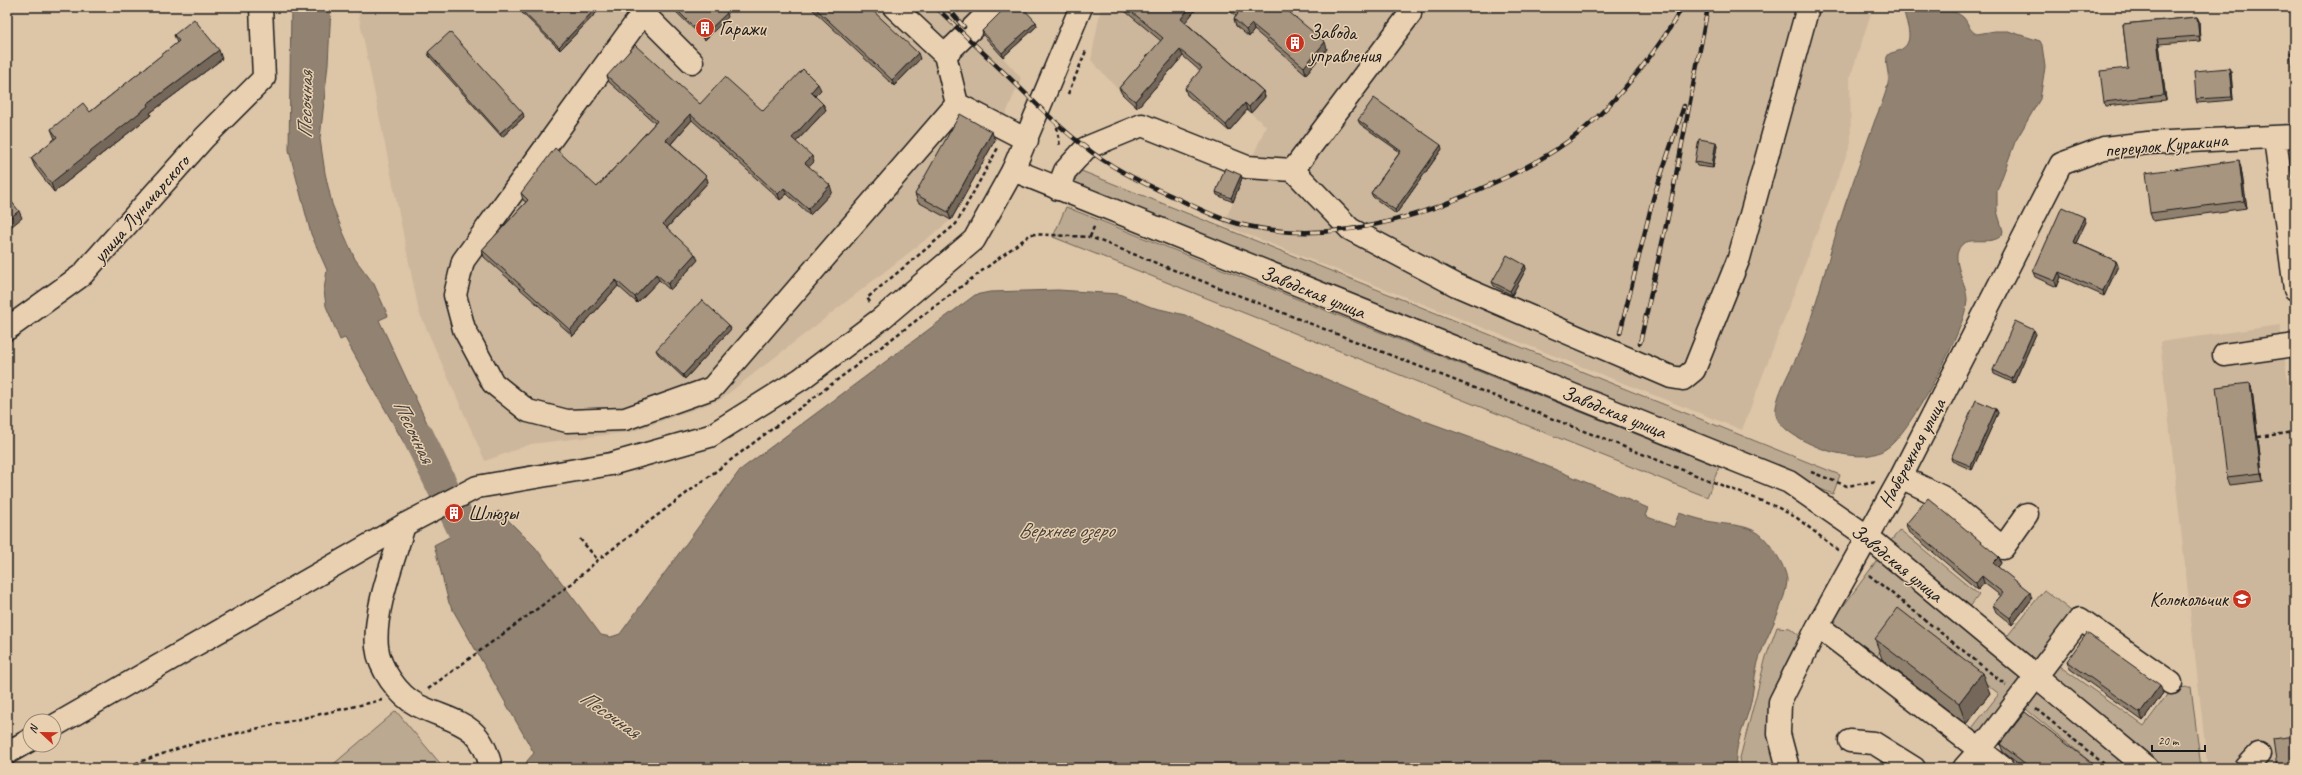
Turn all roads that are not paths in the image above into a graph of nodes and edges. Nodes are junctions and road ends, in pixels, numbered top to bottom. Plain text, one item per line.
1 (261, 7) edge
2 (894, 7) edge
3 (994, 7) edge
4 (1081, 7) edge
5 (1808, 7) edge
6 (640, 10) edge
7 (1410, 14) dead end
8 (945, 55) junction
9 (692, 62) dead end
10 (957, 104) junction
11 (2285, 137) edge
12 (1027, 140) junction
13 (2060, 164) joint
14 (1014, 170) junction
15 (1293, 170) junction
16 (1061, 180) junction
17 (2292, 242) edge
18 (2295, 289) edge
19 (7, 329) edge
20 (2295, 345) edge
21 (2224, 355) dead end
22 (1901, 477) junction
23 (2028, 514) dead end
24 (404, 526) junction
25 (1868, 537) junction
26 (1818, 626) junction
27 (2036, 676) junction
28 (2171, 683) dead end
29 (62, 721) edge
30 (1850, 741) dead end
31 (22, 745) edge
32 (1980, 750) junction
33 (7, 753) edge
34 (491, 768) edge
35 (1788, 768) edge
36 (1914, 768) edge
37 (1964, 768) edge
38 (2003, 768) edge
39 (2147, 768) edge

1 - 19 main road, улица Луначарского
2 - 8 main road
3 - 8 main road
4 - 12 main road
5 - 15 main road
6 - 9 main road
6 - 10 main road
7 - 15 main road
8 - 10 main road
10 - 12 main road
11 - 13 main road, переулок Куракина
11 - 17 main road, переулок Куракина
12 - 14 main road
13 - 22 main road, Набережная улица
14 - 16 main road, Заводская улица
14 - 24 main road
15 - 16 main road
16 - 25 main road, Заводская улица
17 - 18 main road, переулок Куракина
20 - 21 main road
22 - 23 main road
22 - 25 main road, Набережная улица
24 - 29 main road
24 - 34 main road
25 - 26 main road, Набережная улица
25 - 27 main road, Заводская улица
26 - 32 main road
26 - 35 main road, Набережная улица
27 - 28 main road
27 - 32 main road
27 - 39 main road, Заводская улица
30 - 36 main road
31 - 33 main road
32 - 37 main road
32 - 38 main road

